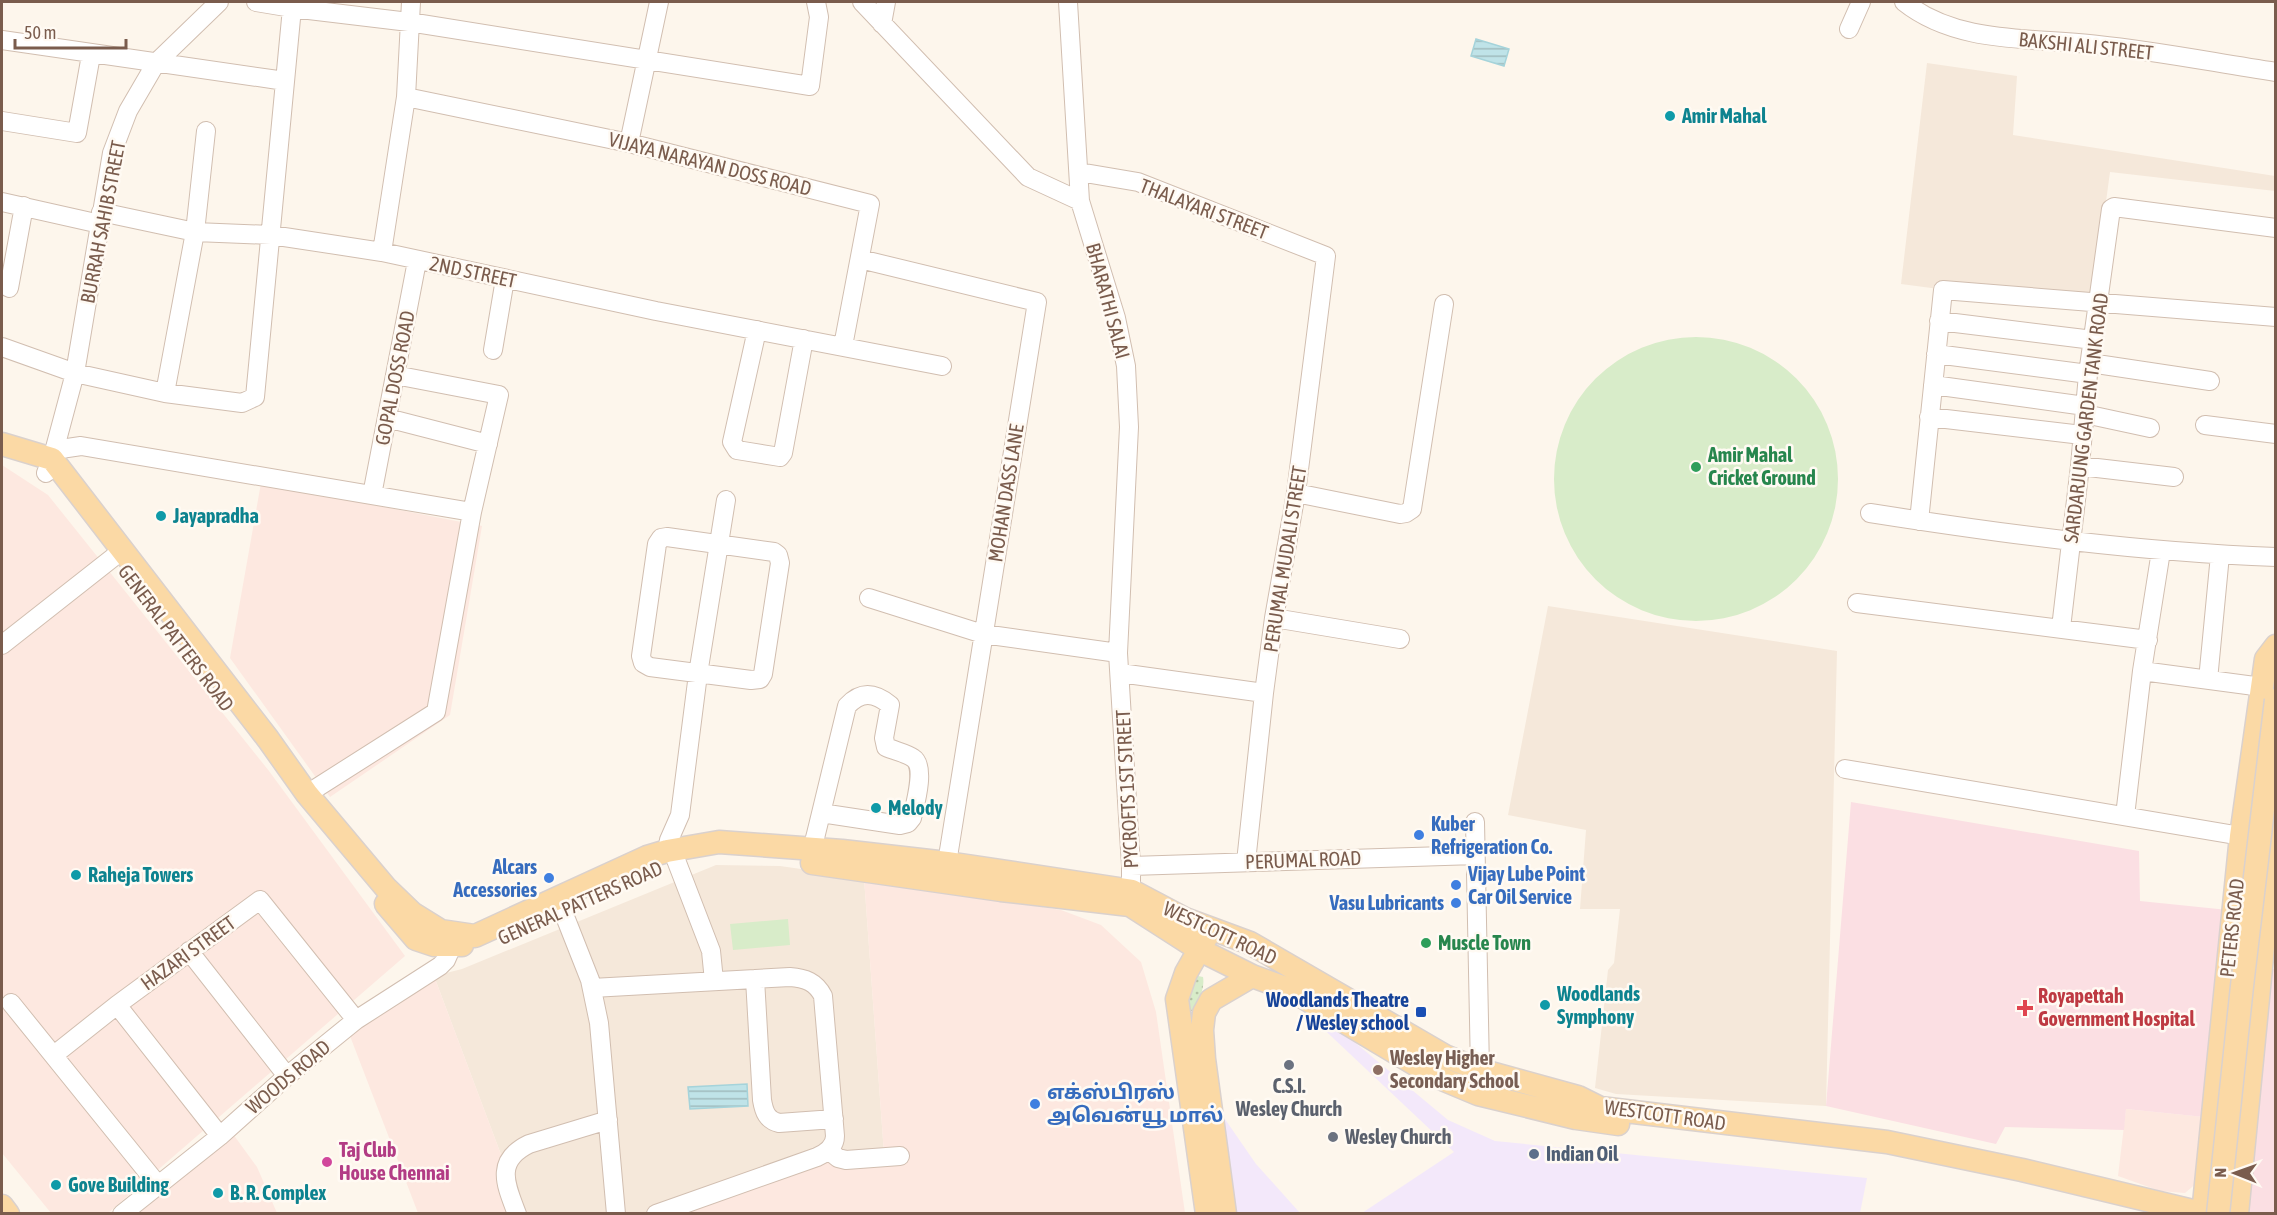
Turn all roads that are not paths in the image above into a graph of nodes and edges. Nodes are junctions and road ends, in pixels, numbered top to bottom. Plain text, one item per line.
1 (219, 2) edge
2 (256, 2) edge
3 (411, 2) edge
4 (659, 2) edge
5 (816, 2) edge
6 (862, 2) edge
7 (886, 2) edge
8 (1068, 2) edge
9 (1861, 2) edge
10 (1904, 2) edge
11 (292, 8) junction
12 (409, 22) junction
13 (882, 24) junction
14 (1849, 29) dead end
15 (2, 40) edge
16 (91, 55) junction
17 (648, 60) junction
18 (156, 63) junction
19 (2276, 72) edge
20 (285, 81) junction
21 (406, 98) junction
22 (2, 121) edge
23 (206, 131) dead end
24 (629, 143) junction
25 (1078, 172) junction
26 (1080, 201) junction
27 (2, 202) edge
28 (24, 206) junction
29 (100, 218) junction
30 (2276, 228) edge
31 (195, 232) junction
32 (271, 235) junction
33 (382, 252) junction
34 (1326, 256) joint
35 (860, 259) junction
36 (417, 261) junction
37 (505, 279) junction
38 (9, 288) dead end
39 (2099, 302) junction
40 (1444, 304) dead end
41 (2276, 317) edge
42 (1939, 321) junction
43 (757, 330) junction
44 (804, 339) junction
45 (2093, 339) junction
46 (843, 346) junction
47 (2, 347) edge
48 (493, 350) dead end
49 (1936, 354) junction
50 (942, 366) dead end
51 (2089, 368) junction
52 (75, 373) junction
53 (395, 375) junction
54 (2210, 381) dead end
55 (1932, 385) junction
56 (165, 393) junction
57 (2085, 410) junction
58 (1929, 417) junction
59 (387, 418) junction
60 (2205, 425) dead end
61 (2150, 428) dead end
62 (2276, 434) edge
63 (2082, 435) junction
64 (2, 444) edge
65 (488, 444) junction
66 (2, 456) edge
67 (51, 461) junction
68 (2080, 466) junction
69 (2174, 477) dead end
70 (1296, 493) junction
71 (372, 495) junction
72 (726, 500) dead end
73 (472, 512) junction
74 (1870, 513) dead end
75 (1919, 520) junction
76 (2072, 541) junction
77 (719, 544) junction
78 (2162, 551) junction
79 (2220, 555) junction
80 (115, 556) junction
81 (2276, 557) edge
82 (869, 598) dead end
83 (1857, 603) dead end
84 (1274, 618) junction
85 (2061, 628) junction
86 (983, 634) junction
87 (1400, 639) dead end
88 (2148, 640) junction
89 (2, 645) edge
90 (2276, 646) edge
91 (1118, 653) junction
92 (2142, 671) junction
93 (1120, 673) junction
94 (698, 674) junction
95 (2208, 680) junction
96 (1264, 693) junction
97 (2269, 693) edge
98 (1845, 770) dead end
99 (307, 794) junction
100 (821, 813) junction
101 (2276, 813) edge
102 (2125, 816) junction
103 (1475, 822) dead end
104 (2241, 836) junction
105 (812, 849) junction
106 (672, 855) junction
107 (1476, 855) junction
108 (1246, 862) junction
109 (947, 863) junction
110 (2273, 863) edge
111 (1131, 866) junction
112 (1131, 898) junction
113 (562, 909) junction
114 (1211, 928) junction
115 (453, 944) junction
116 (1200, 950) junction
117 (189, 951) junction
118 (2228, 963) junction
119 (2268, 969) edge
120 (1252, 976) junction
121 (754, 979) junction
122 (714, 981) junction
123 (592, 988) junction
124 (11, 1003) dead end
125 (117, 1005) junction
126 (356, 1020) junction
127 (54, 1055) junction
128 (1479, 1070) junction
129 (287, 1076) junction
130 (1493, 1098) junction
131 (834, 1119) junction
132 (608, 1120) junction
133 (220, 1136) junction
134 (828, 1150) junction
135 (900, 1156) dead end
136 (158, 1185) junction
137 (2, 1206) edge
138 (616, 1213) edge
139 (2208, 1213) edge
140 (8, 1214) edge
141 (122, 1214) edge
142 (517, 1214) edge
143 (656, 1214) edge
144 (1207, 1214) edge
145 (1225, 1214) edge
146 (2138, 1214) edge
147 (2238, 1214) edge

1 - 18 street, BURRAH SAHIB STREET
2 - 11 street
3 - 12 street
4 - 17 street
5 - 17 street
6 - 13 street
7 - 13 street
8 - 25 street, BHARATHI SALAI
9 - 14 street
10 - 19 street, BAKSHI ALI STREET
11 - 12 street
11 - 20 street
12 - 17 street
12 - 21 street
13 - 26 street
15 - 16 street
16 - 18 street
16 - 22 street
17 - 24 street
18 - 20 street
18 - 29 street, BURRAH SAHIB STREET
20 - 32 street
21 - 24 street, VIJAYA NARAYAN DOSS ROAD
21 - 33 street
23 - 31 street
24 - 35 street, VIJAYA NARAYAN DOSS ROAD
25 - 26 street, BHARATHI SALAI
25 - 34 street, THALAYARI STREET
26 - 91 street, BHARATHI SALAI
27 - 28 street, 2ND STREET
28 - 29 street, 2ND STREET
28 - 38 street
29 - 31 street, 2ND STREET
29 - 52 street, BURRAH SAHIB STREET
30 - 39 street, SARDARJUNG GARDEN TANK ROAD
31 - 32 street, 2ND STREET
31 - 56 street
32 - 33 street, 2ND STREET
32 - 56 street
33 - 36 street, 2ND STREET
34 - 70 street, PERUMAL MUDALI STREET
35 - 46 street, VIJAYA NARAYAN DOSS ROAD
35 - 86 street, MOHAN DASS LANE
36 - 37 street, 2ND STREET
36 - 53 street, GOPAL DOSS ROAD
37 - 43 street, 2ND STREET
37 - 48 street
39 - 41 street
39 - 42 street
39 - 45 street, SARDARJUNG GARDEN TANK ROAD
40 - 70 street
42 - 45 street
42 - 49 street
43 - 44 street, 2ND STREET
43 - 44 street
44 - 46 street, 2ND STREET
45 - 51 street, SARDARJUNG GARDEN TANK ROAD
46 - 50 street, 2ND STREET
47 - 52 street
49 - 51 street
49 - 55 street
51 - 54 street
51 - 57 street, SARDARJUNG GARDEN TANK ROAD
52 - 56 street
52 - 67 street, BURRAH SAHIB STREET
53 - 59 street, GOPAL DOSS ROAD
53 - 65 street
55 - 57 street
55 - 58 street
57 - 61 street
57 - 63 street, SARDARJUNG GARDEN TANK ROAD
58 - 63 street
58 - 75 street
59 - 65 street
59 - 71 street, GOPAL DOSS ROAD
60 - 62 street
63 - 68 street, SARDARJUNG GARDEN TANK ROAD
64 - 67 main road
65 - 73 street
66 - 67 main road, GENERAL PATTERS ROAD
67 - 71 street
67 - 80 main road, GENERAL PATTERS ROAD
67 - 99 main road, GENERAL PATTERS ROAD
68 - 69 street
68 - 76 street, SARDARJUNG GARDEN TANK ROAD
70 - 84 street, PERUMAL MUDALI STREET
71 - 73 street
72 - 77 street
73 - 99 street
74 - 75 street
75 - 76 street
76 - 78 street
76 - 85 street, SARDARJUNG GARDEN TANK ROAD
77 - 94 street
77 - 94 street
77 - 94 street
78 - 79 street
78 - 88 street
79 - 81 street
79 - 95 street
80 - 89 street
80 - 115 main road, GENERAL PATTERS ROAD
82 - 86 street
83 - 85 street
84 - 87 street
84 - 96 street, PERUMAL MUDALI STREET
85 - 88 street
86 - 91 street
86 - 109 street, MOHAN DASS LANE
88 - 92 street
90 - 97 main road, PETERS ROAD
91 - 93 street, BHARATHI SALAI
92 - 95 street
92 - 102 street
93 - 96 street
93 - 111 street, PYCROFTS 1ST STREET
94 - 106 street
95 - 97 street
96 - 108 street, PERUMAL MUDALI STREET
97 - 104 main road, PETERS ROAD
97 - 139 main road, bridge
98 - 102 street
99 - 106 main road, GENERAL PATTERS ROAD
100 - 100 street
100 - 105 street
101 - 110 main road, PETERS ROAD
102 - 104 street
103 - 107 street
104 - 118 main road, PETERS ROAD
105 - 106 main road, GENERAL PATTERS ROAD
105 - 109 main road, GENERAL PATTERS ROAD
106 - 112 main road, GENERAL PATTERS ROAD
106 - 113 main road, GENERAL PATTERS ROAD
106 - 122 street
107 - 108 street, PERUMAL ROAD
107 - 128 street
108 - 111 street, PERUMAL ROAD
109 - 112 main road, GENERAL PATTERS ROAD
110 - 119 main road, PETERS ROAD
111 - 112 street, PYCROFTS 1ST STREET
112 - 114 main road, WESTCOTT ROAD
112 - 116 main road, WESTCOTT ROAD
113 - 115 main road, GENERAL PATTERS ROAD
113 - 123 street
114 - 116 main road
114 - 128 main road, WESTCOTT ROAD
115 - 126 street, WOODS ROAD
116 - 120 main road, WESTCOTT ROAD
116 - 144 main road
117 - 125 street, HAZARI STREET
117 - 126 street, HAZARI STREET
117 - 129 street
118 - 119 street
118 - 139 main road, PETERS ROAD
119 - 147 main road, PETERS ROAD
120 - 130 main road, WESTCOTT ROAD
120 - 145 main road
121 - 122 street
121 - 131 street
121 - 131 street
122 - 123 street
123 - 132 street
124 - 127 street
125 - 127 street, HAZARI STREET
125 - 133 street
126 - 129 street, WOODS ROAD
127 - 136 street
128 - 130 street
128 - 139 main road, WESTCOTT ROAD
129 - 133 street, WOODS ROAD
130 - 146 main road, WESTCOTT ROAD
131 - 134 street
132 - 138 street
132 - 142 street
133 - 136 street, WOODS ROAD
134 - 135 street
134 - 143 street
136 - 141 street, WOODS ROAD
137 - 140 main road

